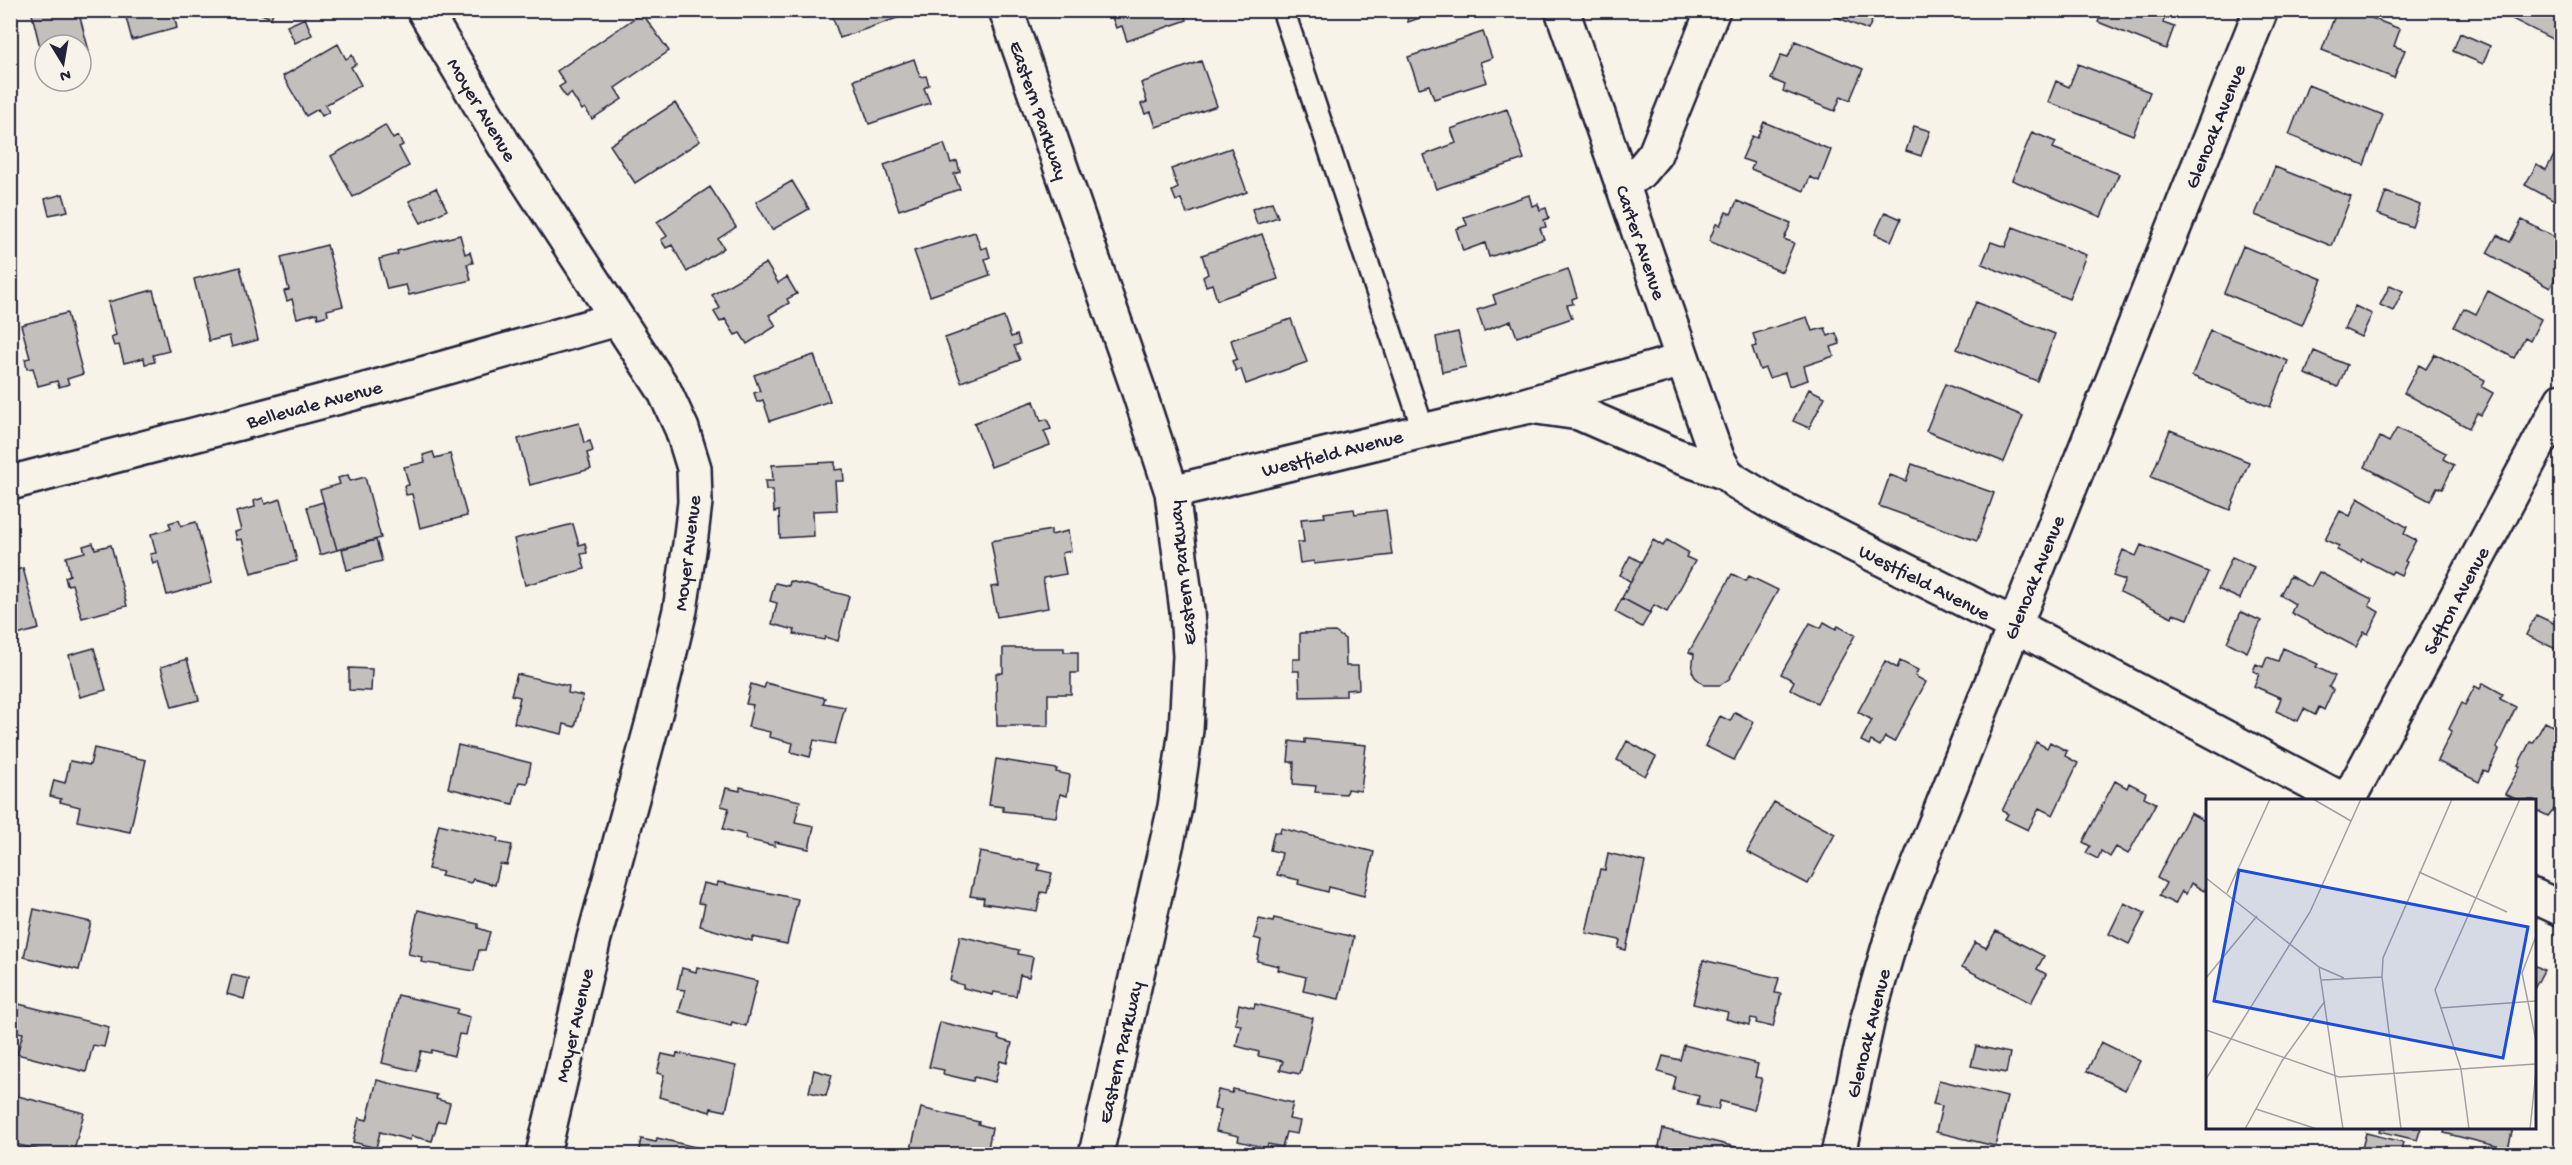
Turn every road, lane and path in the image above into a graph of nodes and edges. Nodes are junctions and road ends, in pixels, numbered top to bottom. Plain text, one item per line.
1 (424, 10) edge
2 (1006, 10) edge
3 (1283, 10) edge
4 (1562, 10) edge
5 (1713, 10) edge
6 (2261, 10) edge
7 (1622, 185) junction
8 (617, 319) junction
9 (1683, 360) junction
10 (2562, 400) edge
11 (1493, 414) junction
12 (1423, 429) junction
13 (1726, 472) junction
14 (10, 483) edge
15 (1172, 492) junction
16 (2014, 625) junction
17 (2341, 799) edge
18 (2346, 799) edge
19 (2536, 896) edge
20 (2562, 909) edge
21 (543, 1155) edge
22 (1096, 1155) edge
23 (1838, 1155) edge

1 - 8 street, Moyer Avenue
2 - 15 street, Eastern Parkway
3 - 12 lane
4 - 7 street, Carter Avenue
5 - 7 street
6 - 16 street, Glenoak Avenue
7 - 9 street, Carter Avenue
8 - 14 street, Bellevale Avenue
8 - 21 street, Moyer Avenue
9 - 11 street, Westfield Avenue
9 - 13 street, Carter Avenue
10 - 18 street, Sefton Avenue
11 - 12 street, Westfield Avenue
11 - 13 street, Westfield Avenue
12 - 15 street, Westfield Avenue
13 - 16 street, Westfield Avenue
15 - 22 street, Eastern Parkway
16 - 17 street, Westfield Avenue
16 - 23 street, Glenoak Avenue
19 - 20 street

